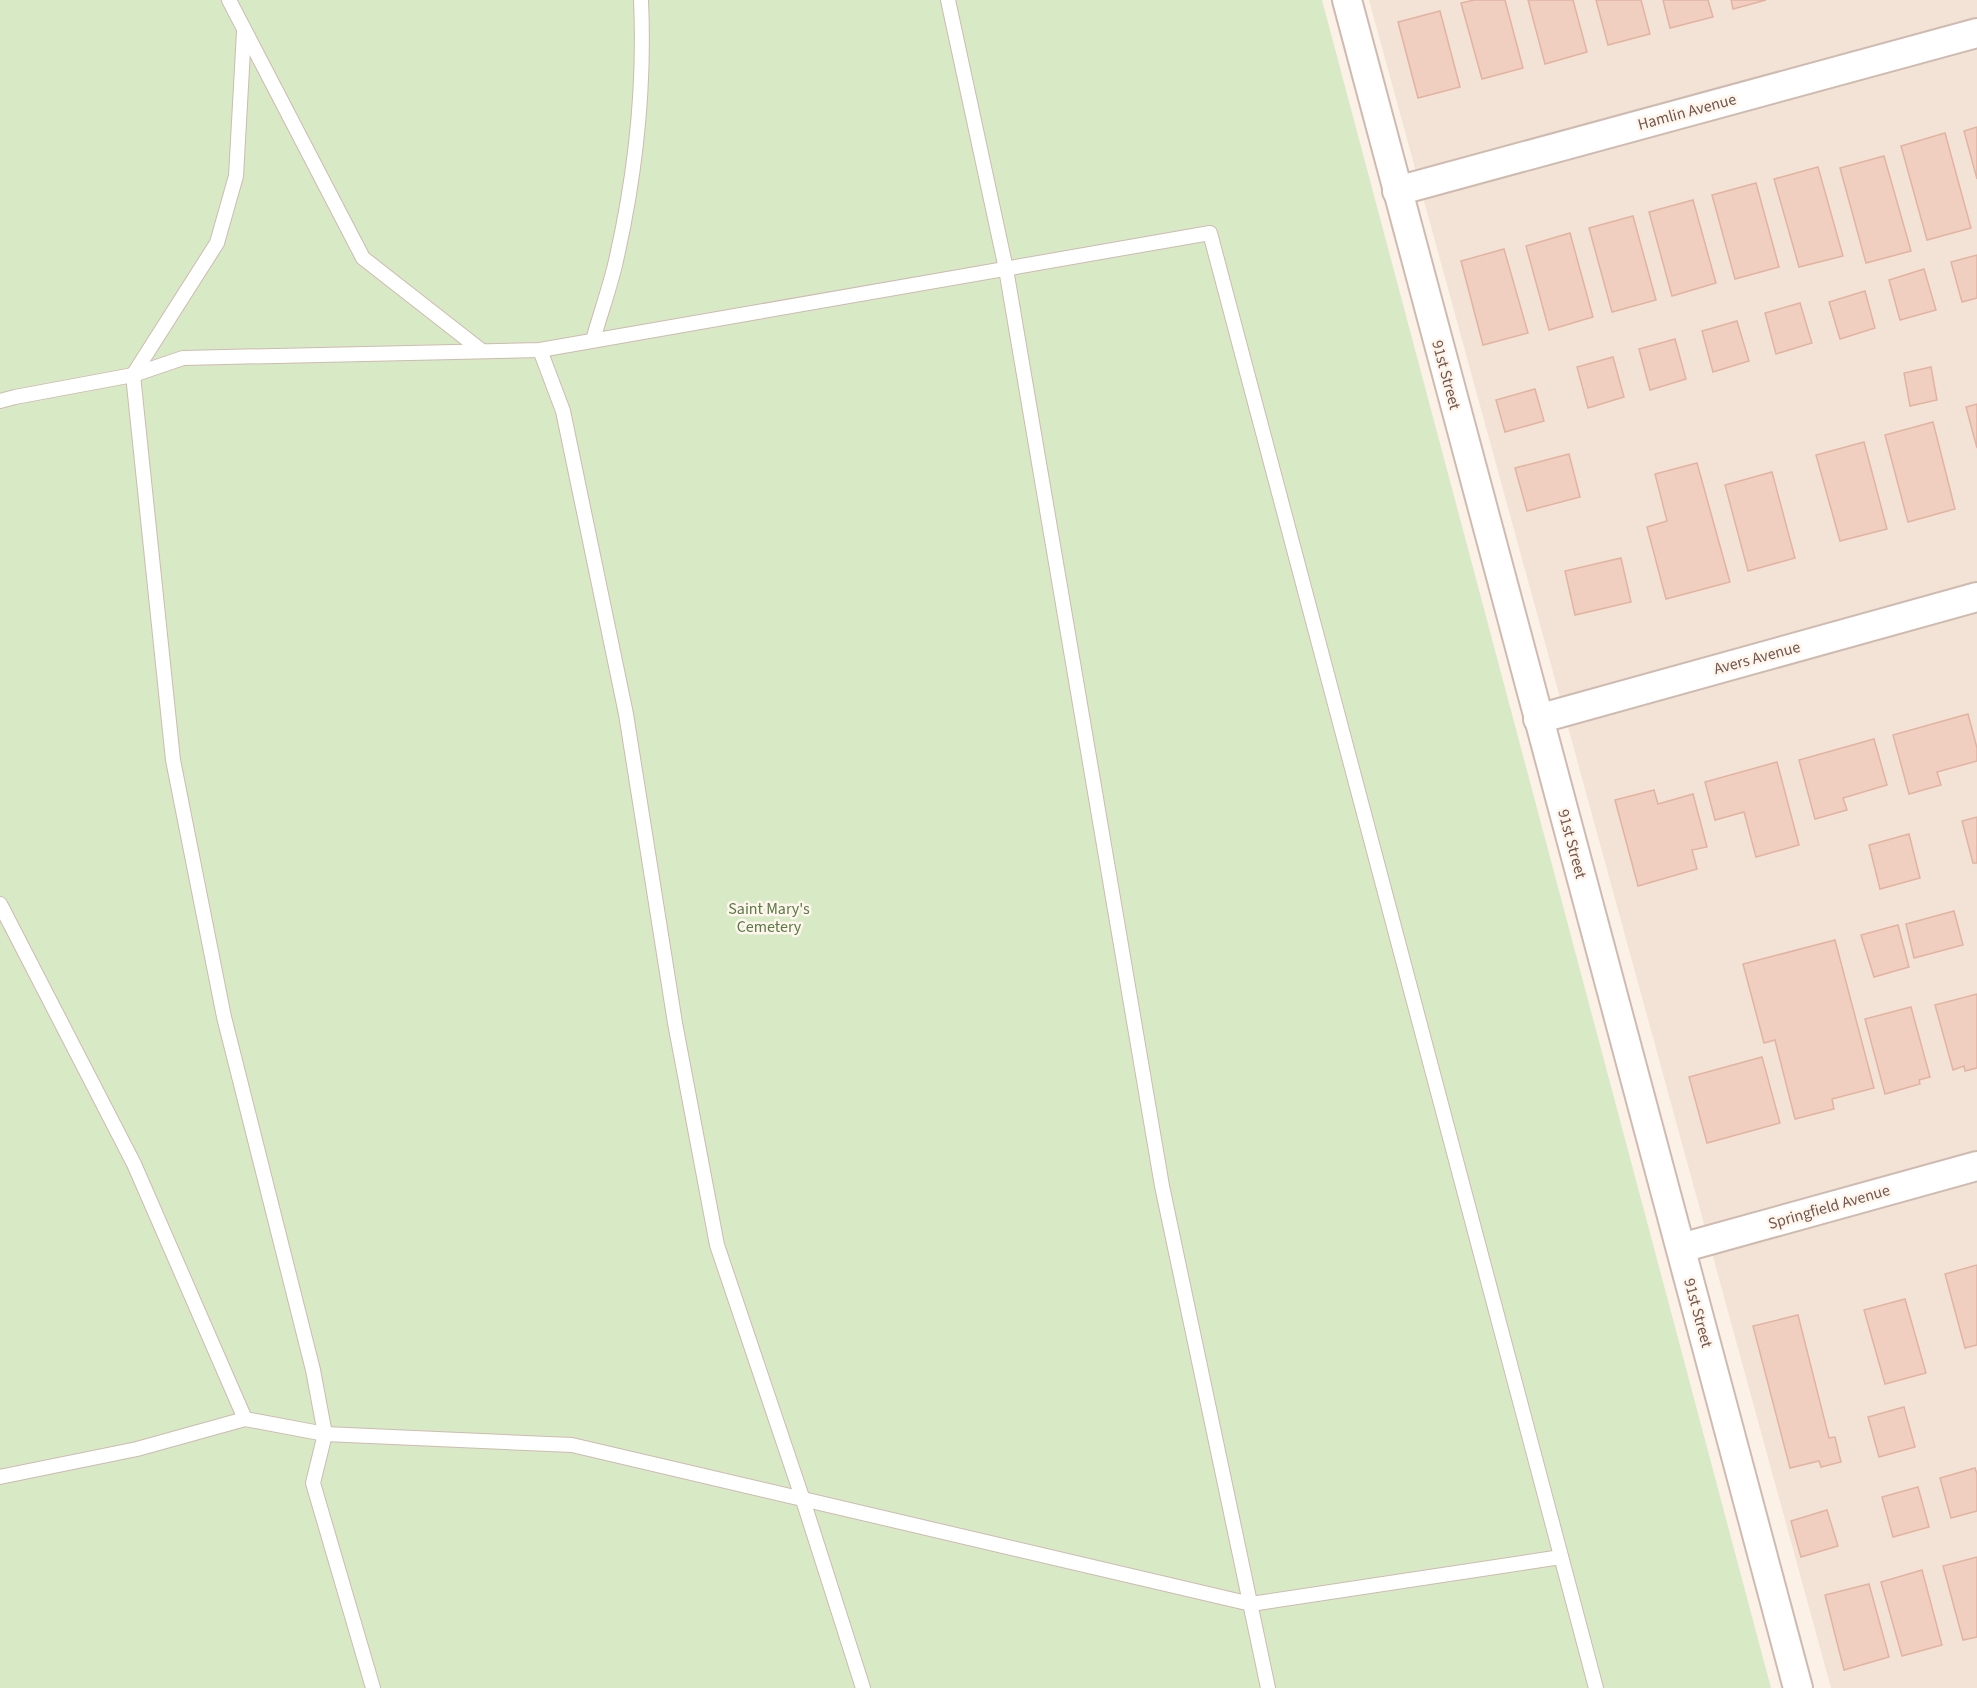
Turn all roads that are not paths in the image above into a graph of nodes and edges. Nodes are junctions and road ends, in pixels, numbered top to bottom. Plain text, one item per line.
1 (229, 0) edge
2 (641, 0) edge
3 (948, 0) edge
4 (1347, 0) edge
5 (244, 32) junction
6 (1977, 33) edge
7 (1397, 191) junction
8 (1006, 269) junction
9 (593, 340) junction
10 (540, 350) junction
11 (482, 351) junction
12 (133, 375) junction
13 (0, 395) edge
14 (15, 397) junction
15 (0, 401) edge
16 (1977, 597) edge
17 (1538, 719) junction
18 (0, 904) edge
19 (1977, 1166) edge
20 (1681, 1248) junction
21 (245, 1419) junction
22 (325, 1434) junction
23 (0, 1477) edge
24 (803, 1500) junction
25 (1562, 1557) junction
26 (1251, 1604) junction
27 (373, 1688) edge
28 (863, 1688) edge
29 (1268, 1688) edge
30 (1596, 1688) edge
31 (1797, 1688) edge

1 - 5 lane
2 - 9 lane
3 - 8 lane
4 - 7 street, 91st Street
5 - 11 lane
5 - 12 lane
6 - 7 street, Hamlin Avenue
7 - 17 street, 91st Street
8 - 9 lane
8 - 25 lane
8 - 26 lane
9 - 10 lane
10 - 11 lane
10 - 24 lane
11 - 12 lane
12 - 14 lane
12 - 22 lane
13 - 14 lane
14 - 15 lane
16 - 17 street, Avers Avenue
17 - 20 street, 91st Street
18 - 21 lane
19 - 20 street, Springfield Avenue
20 - 31 street, 91st Street
21 - 22 lane
21 - 23 lane
22 - 24 lane
22 - 27 lane
24 - 26 lane
24 - 28 lane
25 - 26 lane
25 - 30 lane
26 - 29 lane

